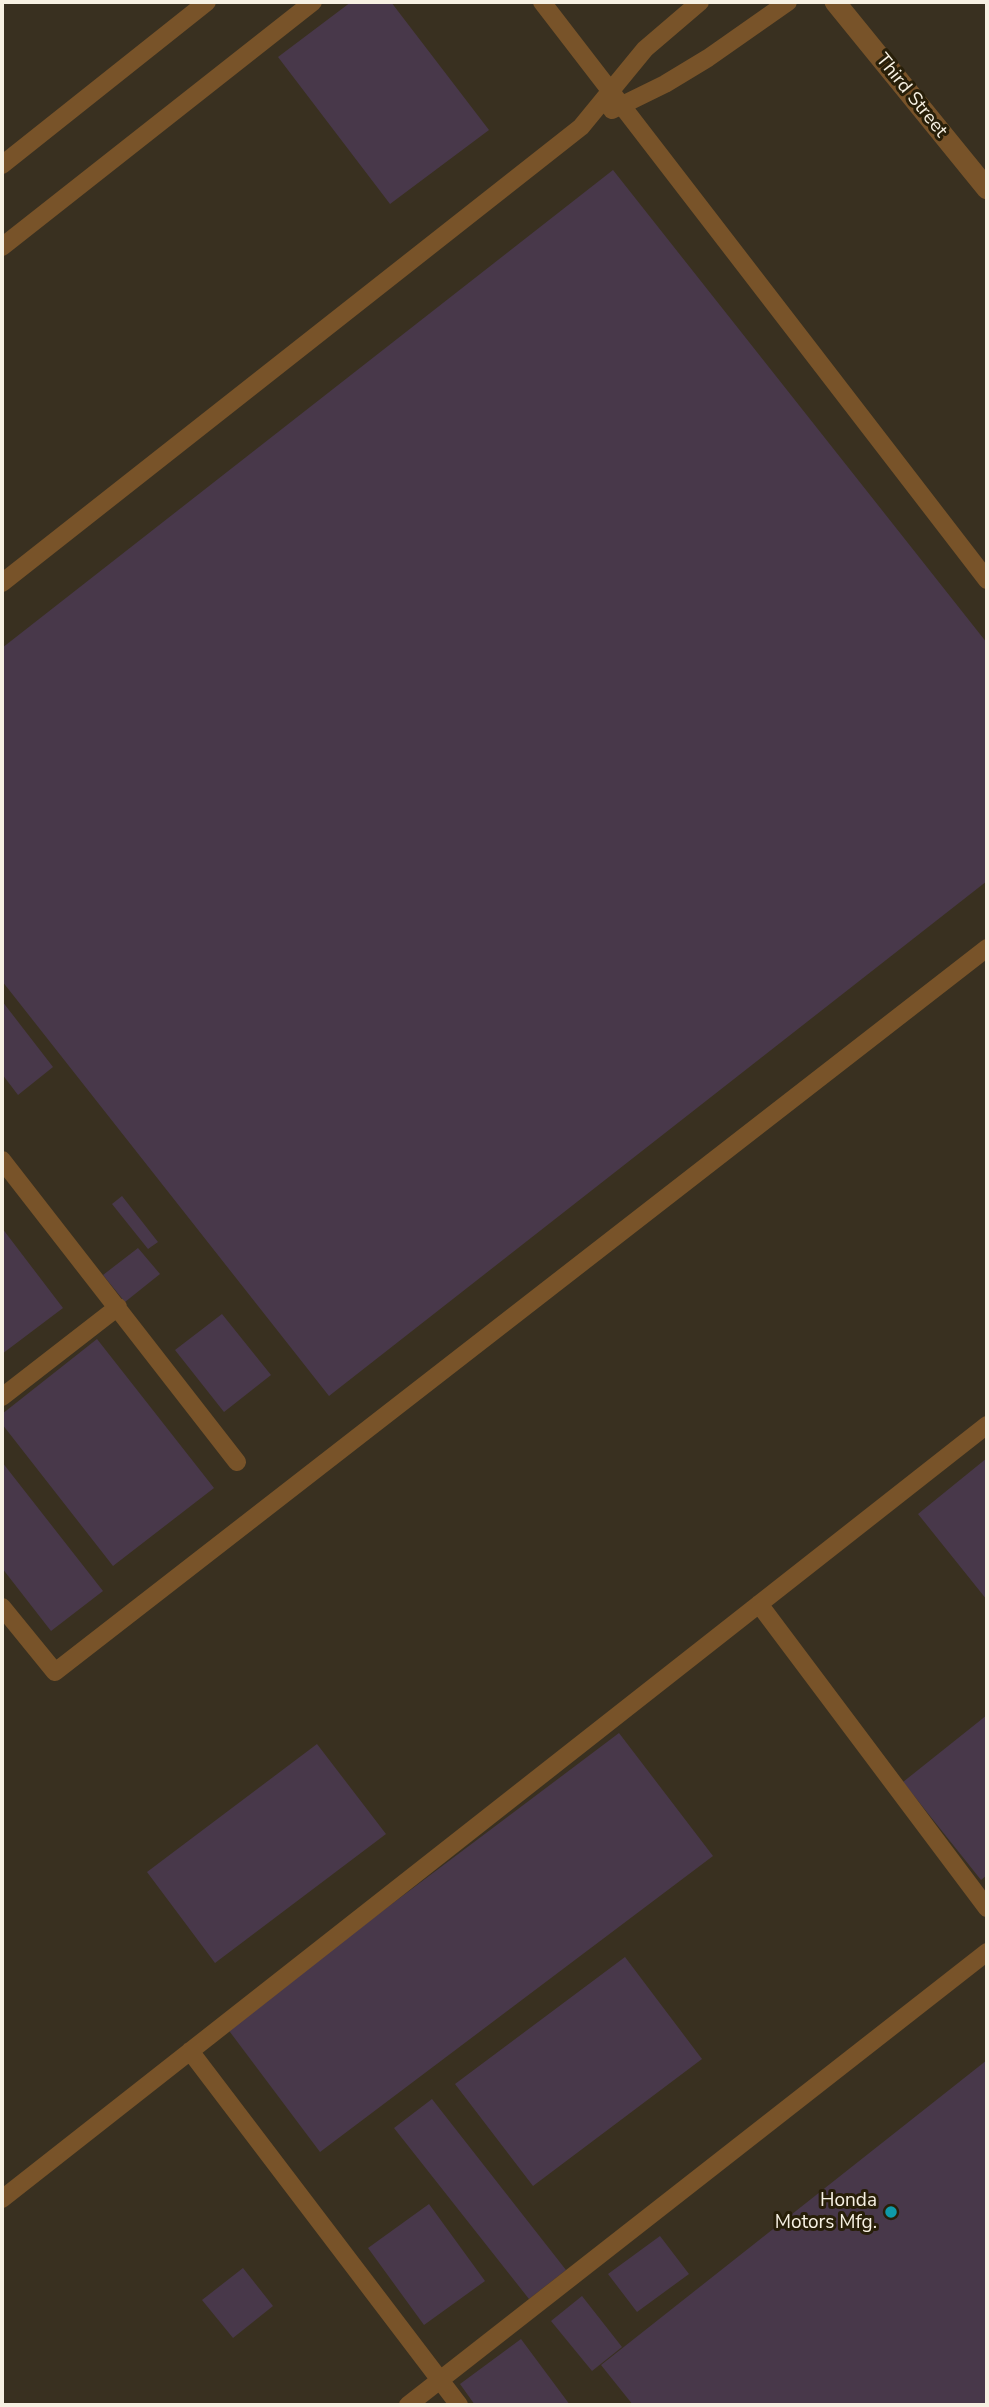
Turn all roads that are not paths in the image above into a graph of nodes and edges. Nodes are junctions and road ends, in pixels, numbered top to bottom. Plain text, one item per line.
1 (207, 2) edge
2 (313, 2) edge
3 (542, 2) edge
4 (700, 2) edge
5 (788, 2) edge
6 (835, 2) edge
7 (616, 99) junction
8 (2, 165) edge
9 (987, 189) edge
10 (2, 247) edge
11 (987, 580) edge
12 (2, 583) edge
13 (987, 948) edge
14 (2, 1160) edge
15 (118, 1307) junction
16 (2, 1397) edge
17 (987, 1424) edge
18 (237, 1462) dead end
19 (759, 1604) junction
20 (2, 1607) edge
21 (987, 1908) edge
22 (987, 1952) edge
23 (190, 2051) junction
24 (2, 2199) edge
25 (440, 2380) junction
26 (408, 2405) edge
27 (459, 2405) edge

1 - 8 lane
2 - 10 lane
3 - 7 lane
4 - 7 lane
5 - 7 lane
6 - 9 street, Third Street
7 - 11 lane
7 - 12 lane
13 - 20 lane
14 - 15 lane
15 - 16 lane
15 - 18 lane
17 - 19 lane
19 - 21 lane
19 - 23 lane
22 - 25 lane
23 - 24 lane
23 - 25 lane
25 - 26 lane
25 - 27 lane

